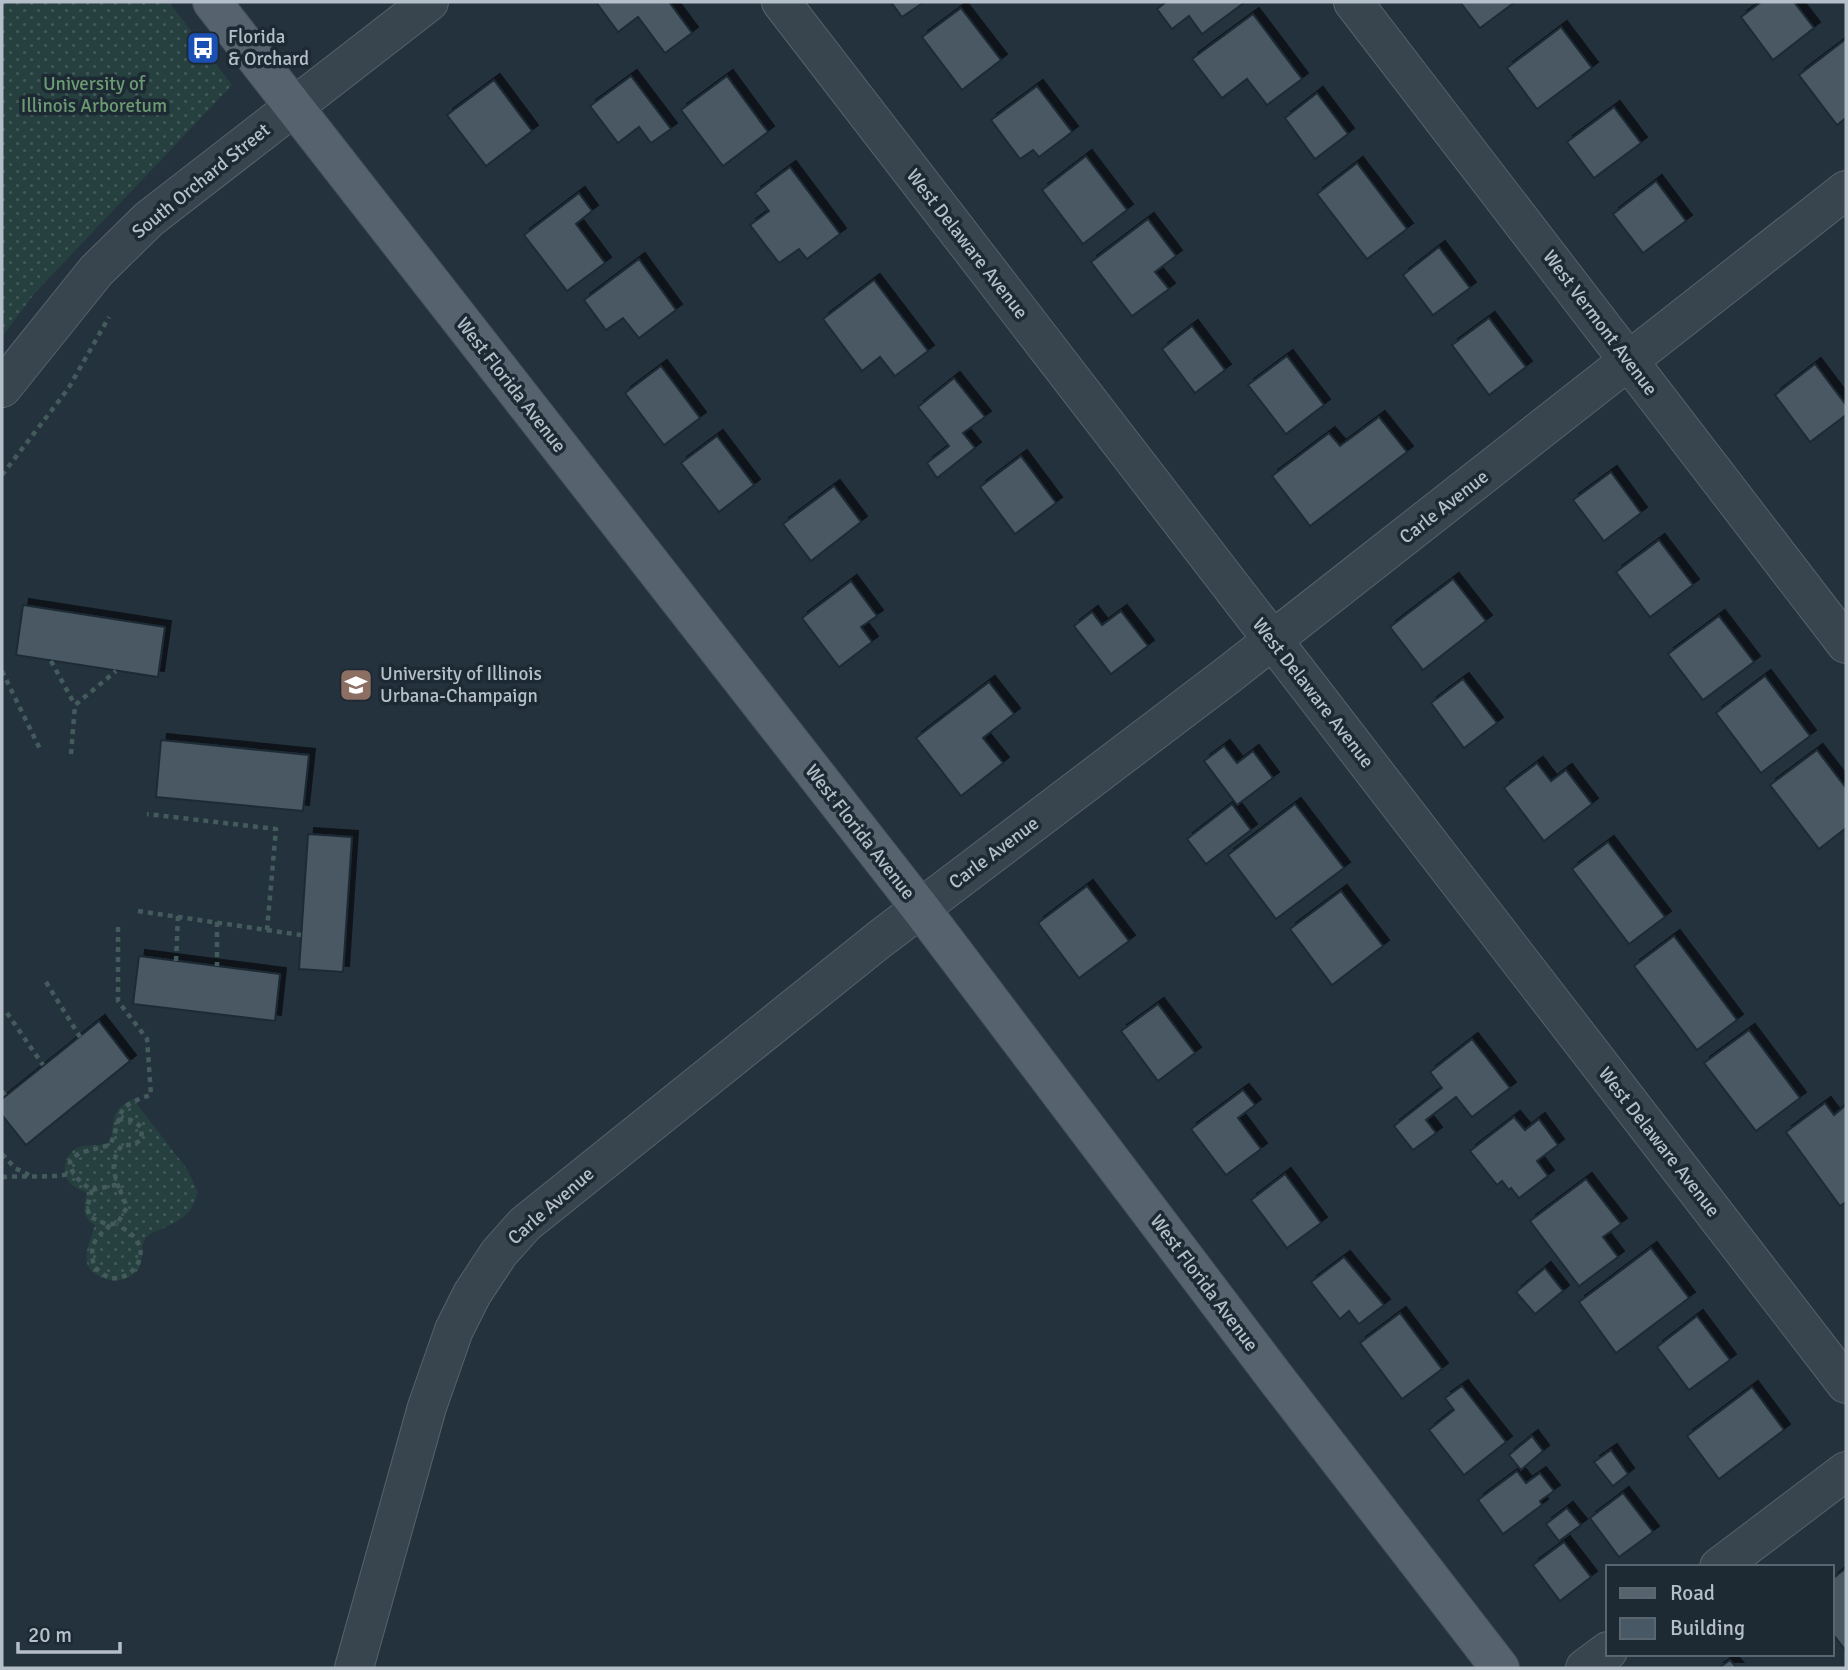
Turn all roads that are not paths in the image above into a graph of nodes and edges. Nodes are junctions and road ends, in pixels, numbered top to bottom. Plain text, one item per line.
1 (212, 2) edge
2 (429, 2) edge
3 (781, 2) edge
4 (1353, 2) edge
5 (293, 107) junction
6 (1846, 190) edge
7 (1630, 362) junction
8 (2, 388) edge
9 (1272, 641) junction
10 (1846, 644) edge
11 (920, 909) junction
12 (1846, 1384) edge
13 (1846, 1471) edge
14 (1722, 1565) edge
15 (1606, 1652) edge
16 (354, 1668) edge
17 (1500, 1668) edge
18 (1585, 1668) edge

1 - 5 main road, West Florida Avenue
2 - 5 street, South Orchard Street
3 - 9 street, West Delaware Avenue
4 - 7 street, West Vermont Avenue
5 - 8 street, South Orchard Street
5 - 11 main road, West Florida Avenue
6 - 7 street, Carle Avenue
7 - 9 street, Carle Avenue
7 - 10 street, West Vermont Avenue
9 - 11 street, Carle Avenue
9 - 12 street, West Delaware Avenue
11 - 16 street, Carle Avenue
11 - 17 main road, West Florida Avenue
13 - 14 street
15 - 18 street

